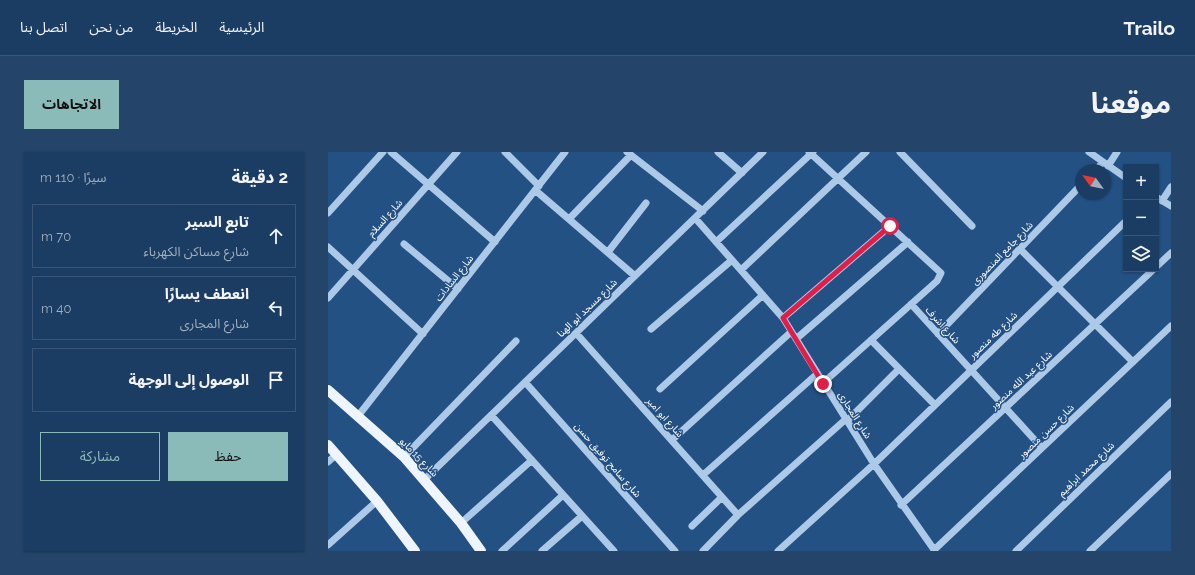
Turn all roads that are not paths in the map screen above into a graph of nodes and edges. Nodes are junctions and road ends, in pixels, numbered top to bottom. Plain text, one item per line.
1 (383, 152) edge
2 (391, 152) edge
3 (457, 152) edge
4 (505, 152) edge
5 (565, 152) edge
6 (718, 152) edge
7 (763, 152) edge
8 (866, 152) edge
9 (900, 152) edge
10 (1089, 152) edge
11 (1117, 152) edge
12 (811, 153) edge
13 (629, 154) edge
14 (1106, 164) joint
15 (1111, 168) edge
16 (742, 172) junction
17 (1123, 176) edge
18 (838, 179) junction
19 (428, 184) junction
20 (1171, 187) edge
21 (537, 188) junction
22 (1075, 191) edge
23 (1159, 199) edge
24 (646, 203) dead end
25 (1171, 206) edge
26 (703, 210) junction
27 (328, 213) edge
28 (695, 218) junction
29 (569, 219) junction
30 (1123, 224) edge
31 (890, 226) junction
32 (972, 226) dead end
33 (495, 242) junction
34 (716, 242) junction
35 (908, 242) junction
36 (404, 244) dead end
37 (328, 247) edge
38 (1020, 249) junction
39 (608, 252) junction
40 (1171, 253) edge
41 (732, 260) junction
42 (1159, 264) edge
43 (352, 269) junction
44 (741, 270) junction
45 (1151, 272) edge
46 (635, 276) junction
47 (1058, 287) junction
48 (458, 289) junction
49 (763, 296) junction
50 (328, 298) edge
51 (911, 304) junction
52 (783, 318) junction
53 (1095, 324) junction
54 (1171, 326) edge
55 (651, 329) dead end
56 (576, 332) junction
57 (792, 332) junction
58 (422, 334) junction
59 (938, 334) junction
60 (796, 339) junction
61 (871, 340) junction
62 (516, 341) dead end
63 (1133, 362) junction
64 (899, 369) junction
65 (971, 371) junction
66 (817, 374) junction
67 (526, 382) junction
68 (823, 384) junction
69 (660, 389) dead end
70 (328, 390) edge
71 (1171, 402) edge
72 (935, 405) junction
73 (1005, 408) junction
74 (491, 415) junction
75 (358, 416) junction
76 (846, 420) junction
77 (672, 440) junction
78 (328, 445) edge
79 (1042, 448) junction
80 (337, 454) junction
81 (404, 457) junction
82 (532, 460) junction
83 (328, 462) edge
84 (874, 464) junction
85 (1171, 474) edge
86 (702, 475) junction
87 (425, 479) junction
88 (563, 495) junction
89 (722, 497) junction
90 (377, 501) junction
91 (901, 505) junction
92 (738, 515) junction
93 (582, 516) junction
94 (462, 523) junction
95 (692, 526) dead end
96 (328, 545) edge
97 (415, 551) edge
98 (481, 551) edge
99 (502, 551) edge
100 (542, 551) edge
101 (614, 551) edge
102 (675, 551) edge
103 (703, 551) edge
104 (778, 551) edge
105 (935, 551) edge
106 (1016, 551) edge
107 (1090, 551) edge

1 - 27 street
2 - 19 street
3 - 19 street, شارع السلام
4 - 21 street
5 - 21 street, شارع السادات
6 - 16 street
7 - 16 street, شارع مسجد ابو الهنا
8 - 18 street
9 - 32 street
10 - 14 street
11 - 14 street
12 - 18 street
12 - 34 street
13 - 26 street
13 - 29 street
15 - 17 street
16 - 26 street, شارع مسجد ابو الهنا
18 - 31 street
18 - 44 street
19 - 33 street
19 - 43 street, شارع السلام
20 - 23 street
21 - 29 street
21 - 33 street, شارع السادات
22 - 38 street, شارع جامع المنصورى
23 - 25 street
24 - 39 street
26 - 28 street, شارع مسجد ابو الهنا
28 - 34 street, شارع المجارى
28 - 46 street, شارع مسجد ابو الهنا
29 - 39 street
30 - 47 street, شارع طه منصور
31 - 35 street
31 - 52 street
33 - 48 street, شارع السادات
34 - 41 street, شارع المجارى
35 - 51 street, شارع اشرف
35 - 60 street
36 - 48 street
37 - 43 street
38 - 47 street
38 - 59 street, شارع جامع المنصورى
39 - 46 street
40 - 42 street, شارع عبد الله منصور
41 - 44 street, شارع المجارى
41 - 55 street
43 - 50 street, شارع السلام
43 - 58 street
44 - 49 street, شارع المجارى
45 - 53 street, شارع عبد الله منصور
46 - 56 street, شارع مسجد ابو الهنا
47 - 53 street
47 - 65 street, شارع طه منصور
48 - 58 street, شارع السادات
49 - 52 street, شارع المجارى
49 - 69 street
51 - 59 street, شارع اشرف
51 - 61 street, شارع اشرف
52 - 57 street, شارع المجارى
53 - 63 street
53 - 73 street, شارع عبد الله منصور
54 - 63 street, شارع حسن منصور
56 - 67 street, شارع مسجد ابو الهنا
56 - 77 street, شارع ابو امير
57 - 60 street, شارع المجارى
57 - 77 street
58 - 75 street, شارع السادات
59 - 65 street, شارع اشرف
60 - 66 street, شارع المجارى
61 - 64 street
61 - 68 street, شارع اشرف
62 - 81 street
63 - 79 street, شارع حسن منصور
64 - 72 street
64 - 76 street
65 - 72 street, شارع طه منصور
65 - 73 street, شارع اشرف
66 - 68 street, شارع المجارى
66 - 86 street
67 - 74 street, شارع مسجد ابو الهنا
67 - 102 street, شارع سامح توفيق حسن
68 - 76 street, شارع المجارى
70 - 75 main road, شارع 15 مايو
71 - 106 street, شارع محمد ابراهيم
72 - 84 street, شارع طه منصور
73 - 79 street, شارع اشرف
73 - 91 street, شارع عبد الله منصور
74 - 82 street
74 - 87 street, شارع مسجد ابو الهنا
75 - 81 main road, شارع 15 مايو
76 - 84 street, شارع المجارى
76 - 92 street
77 - 86 street, شارع ابو امير
78 - 80 main road
79 - 105 street, شارع حسن منصور
80 - 83 street
80 - 90 main road
81 - 87 main road, شارع 15 مايو
82 - 88 street
82 - 94 street
84 - 91 street, شارع المجارى
84 - 104 street, شارع طه منصور
85 - 107 street
86 - 89 street, شارع ابو امير
87 - 94 main road, شارع 15 مايو
88 - 93 street
88 - 99 street
89 - 92 street, شارع ابو امير
89 - 95 street
90 - 96 street
90 - 97 main road
91 - 105 street, شارع المجارى
92 - 103 street
93 - 100 street
93 - 101 street
94 - 98 main road, شارع 15 مايو

